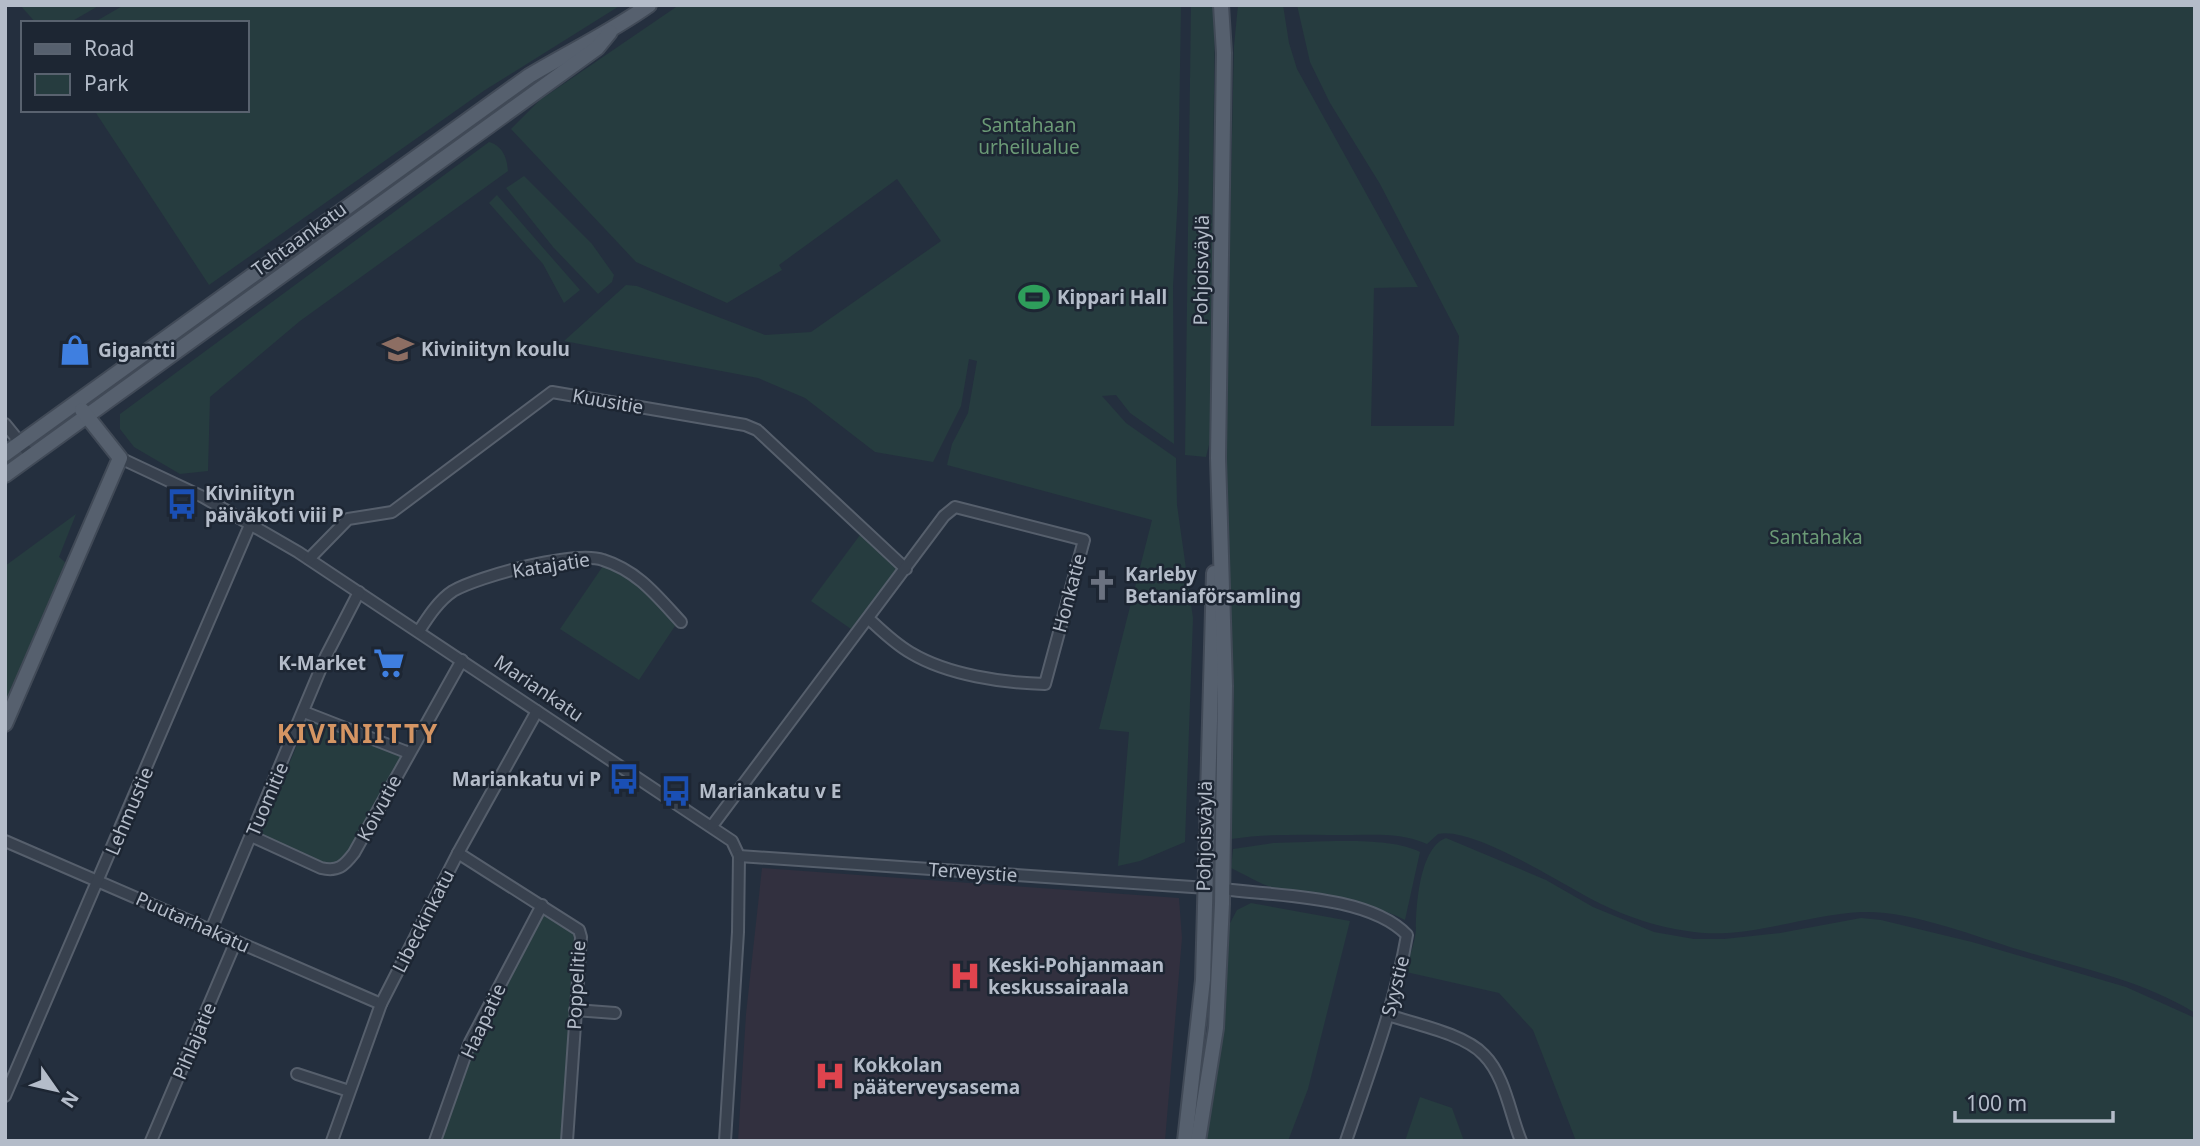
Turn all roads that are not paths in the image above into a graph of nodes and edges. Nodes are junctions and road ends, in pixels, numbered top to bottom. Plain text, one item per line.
1 (649, 5) edge
2 (1221, 5) edge
3 (1230, 5) edge
4 (611, 31) junction
5 (1224, 53) junction
6 (77, 402) junction
7 (87, 417) junction
8 (5, 424) edge
9 (20, 443) junction
10 (5, 454) edge
11 (31, 456) junction
12 (120, 458) junction
13 (5, 475) edge
14 (250, 525) junction
15 (1218, 530) junction
16 (309, 559) junction
17 (906, 569) junction
18 (359, 592) junction
19 (869, 619) junction
20 (681, 622) dead end
21 (419, 631) junction
22 (462, 660) junction
23 (537, 711) junction
24 (304, 712) junction
25 (5, 724) edge
26 (409, 753) junction
27 (712, 826) junction
28 (251, 836) junction
29 (5, 841) edge
30 (458, 853) junction
31 (740, 856) junction
32 (99, 881) junction
33 (1207, 888) junction
34 (1223, 889) junction
35 (542, 905) junction
36 (211, 930) junction
37 (236, 942) junction
38 (381, 1004) junction
39 (575, 1010) junction
40 (615, 1013) dead end
41 (1388, 1015) junction
42 (297, 1074) dead end
43 (349, 1091) junction
44 (5, 1096) edge
45 (151, 1141) edge
46 (332, 1141) edge
47 (435, 1141) edge
48 (567, 1141) edge
49 (724, 1141) edge
50 (1185, 1141) edge
51 (1198, 1141) edge
52 (1346, 1141) edge
53 (1521, 1141) edge

1 - 4 main road, Tehtaankatu
2 - 5 main road, Pohjoisväylä
3 - 5 main road, Pohjoisväylä
4 - 6 main road, Tehtaankatu
4 - 7 main road, Tehtaankatu
5 - 15 main road, Pohjoisväylä
6 - 7 main road, Mariankatu
6 - 9 main road, Tehtaankatu
7 - 11 main road, Tehtaankatu
7 - 12 main road, Mariankatu
8 - 9 street
9 - 10 main road, Tehtaankatu
9 - 11 street
11 - 13 main road, Tehtaankatu
12 - 14 street, Mariankatu
12 - 25 main road
14 - 16 street, Mariankatu
14 - 32 street, Lehmustie
15 - 33 main road, Pohjoisväylä
15 - 34 main road, Pohjoisväylä
16 - 17 street, Kuusitie
16 - 18 street, Mariankatu
17 - 19 street, Honkatie
17 - 19 street, Honkatie
18 - 21 street, Mariankatu
18 - 24 street, Tuomitie
19 - 27 street, Honkatie
20 - 21 street, Katajatie
21 - 22 street, Mariankatu
22 - 23 street, Mariankatu
22 - 26 street, Koivutie
23 - 27 street, Mariankatu
23 - 30 street, Libeckinkatu
24 - 26 street
24 - 28 street, Tuomitie
26 - 28 street, Koivutie
27 - 31 street, Mariankatu
28 - 36 street, Tuomitie
29 - 32 street, Puutarhakatu
30 - 35 street, Poppelitie
30 - 38 street, Libeckinkatu
31 - 33 street, Terveystie
31 - 49 street
32 - 36 street, Puutarhakatu
32 - 44 street, Lehmustie
33 - 34 main road
33 - 50 main road, Pohjoisväylä
34 - 41 street, Syystie
34 - 51 main road, Pohjoisväylä
35 - 39 street, Poppelitie
35 - 47 street, Haapatie
36 - 37 street, Puutarhakatu
37 - 38 street, Puutarhakatu
37 - 45 street, Pihlajatie
38 - 43 street, Libeckinkatu
39 - 40 street
39 - 48 street, Poppelitie
41 - 52 street, Syystie
41 - 53 street
42 - 43 street
43 - 46 street, Libeckinkatu

